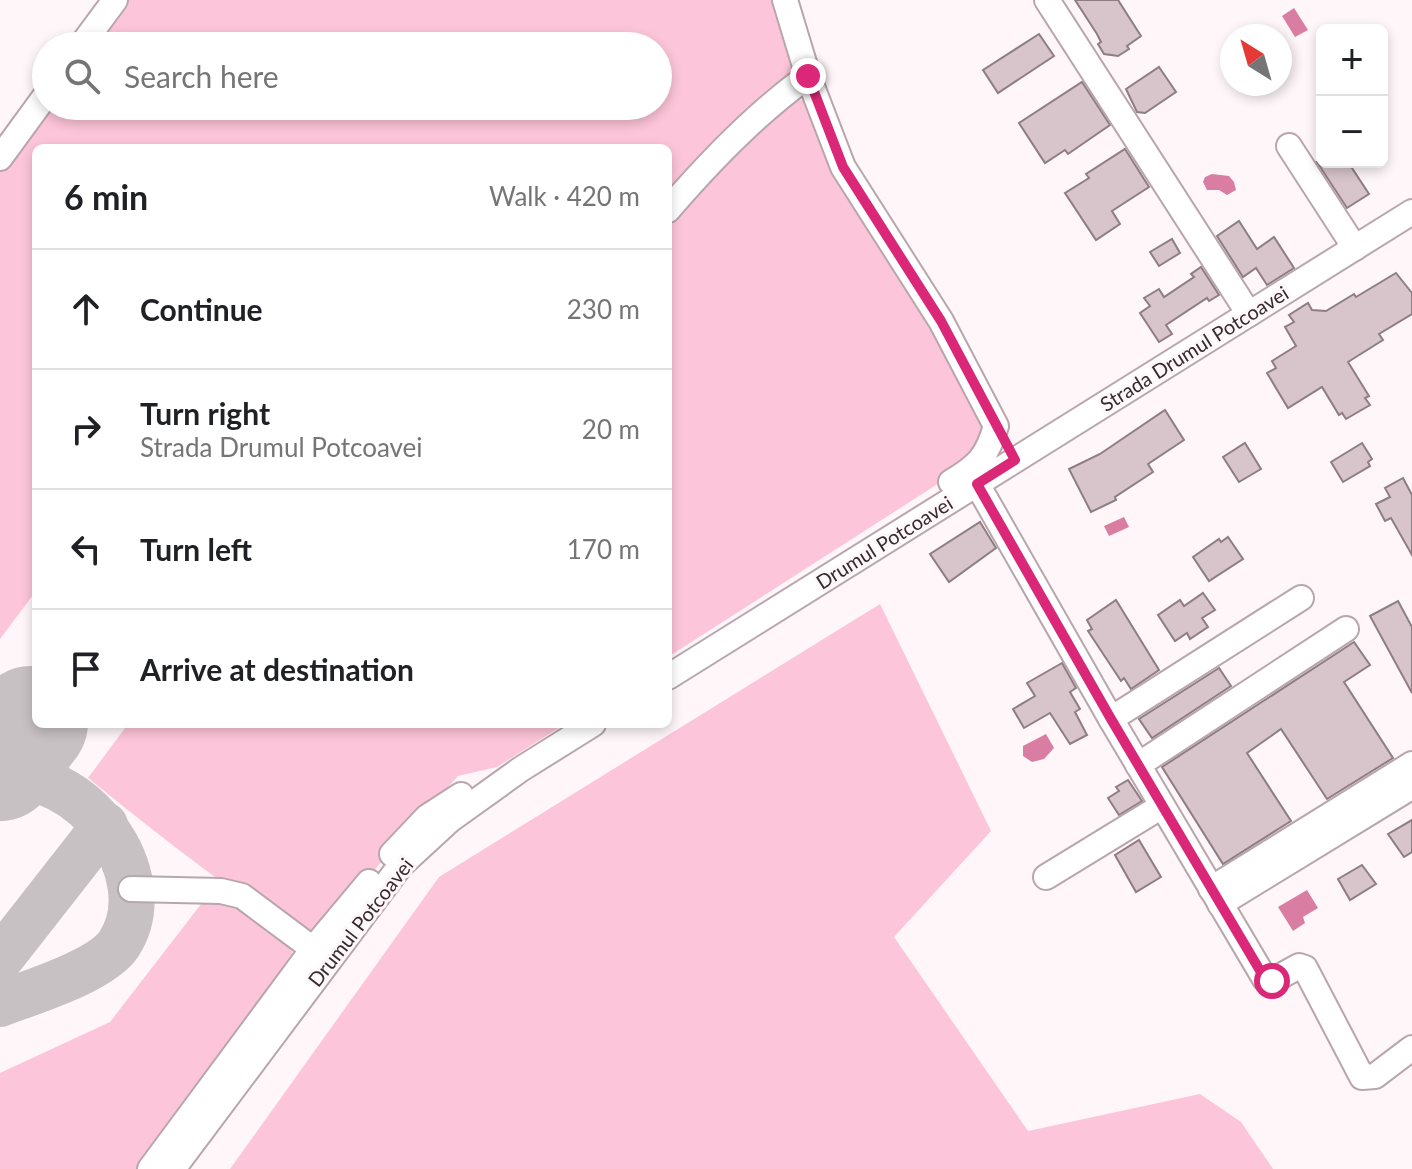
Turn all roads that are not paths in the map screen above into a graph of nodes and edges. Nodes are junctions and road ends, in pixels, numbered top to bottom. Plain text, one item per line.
1 (115, 0) edge
2 (785, 0) edge
3 (1047, 0) edge
4 (91, 32) edge
5 (808, 76) junction
6 (32, 114) edge
7 (1289, 146) dead end
8 (0, 158) edge
9 (672, 205) edge
10 (1412, 212) edge
11 (1355, 248) junction
12 (1249, 314) junction
13 (996, 426) junction
14 (1015, 460) junction
15 (977, 484) junction
16 (1301, 598) dead end
17 (1346, 629) dead end
18 (672, 658) edge
19 (672, 675) edge
20 (1111, 719) junction
21 (564, 728) edge
22 (587, 728) edge
23 (1412, 764) edge
24 (1138, 765) junction
25 (1408, 789) dead end
26 (1162, 806) junction
27 (1046, 877) dead end
28 (131, 889) dead end
29 (1216, 897) junction
30 (313, 949) junction
31 (1412, 1048) edge
32 (150, 1169) edge
33 (173, 1169) edge

1 - 4 street
2 - 5 street
3 - 12 street
5 - 9 street
5 - 13 street
6 - 8 street
7 - 11 street
10 - 11 street, Strada Drumul Potcoavei
11 - 12 street, Strada Drumul Potcoavei
12 - 14 street, Strada Drumul Potcoavei
13 - 14 street
13 - 18 street
14 - 15 street, Strada Drumul Potcoavei
15 - 19 street, Drumul Potcoavei
15 - 20 street
16 - 20 street
17 - 24 street
20 - 24 street
21 - 30 street
22 - 33 street, Drumul Potcoavei
23 - 29 street
24 - 26 street
25 - 29 street
26 - 27 street
26 - 29 street
28 - 30 street
29 - 31 street
30 - 32 street

